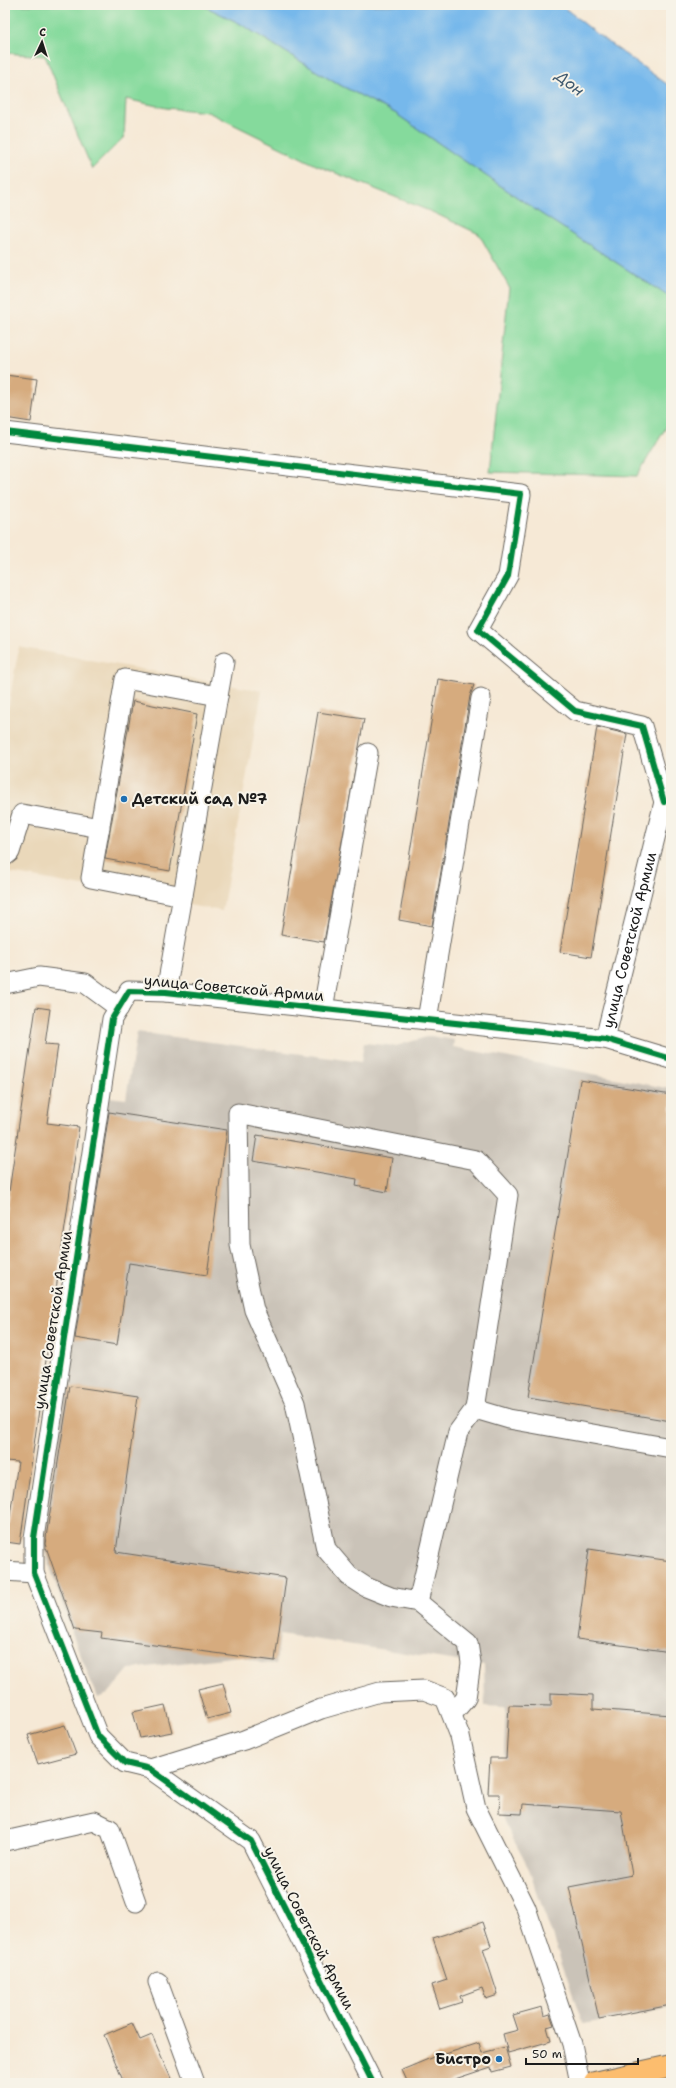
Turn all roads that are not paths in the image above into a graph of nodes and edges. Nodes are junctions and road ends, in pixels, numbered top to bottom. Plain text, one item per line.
1 (5, 432) edge
2 (224, 662) dead end
3 (218, 696) junction
4 (481, 698) dead end
5 (368, 753) dead end
6 (668, 801) edge
7 (100, 828) junction
8 (5, 856) edge
9 (183, 896) junction
10 (5, 984) edge
11 (166, 992) junction
12 (119, 1008) junction
13 (323, 1009) junction
14 (428, 1020) junction
15 (605, 1039) junction
16 (671, 1059) edge
17 (476, 1409) junction
18 (671, 1448) edge
19 (5, 1571) edge
20 (34, 1573) junction
21 (418, 1602) junction
22 (452, 1713) junction
23 (150, 1769) junction
24 (5, 1842) edge
25 (136, 1902) dead end
26 (158, 1982) dead end
27 (671, 2066) edge
28 (196, 2083) edge
29 (373, 2083) edge
30 (580, 2083) edge
31 (595, 2083) edge

1 - 6 street
2 - 3 street
3 - 7 street
3 - 9 street
4 - 14 street
5 - 13 street
6 - 15 street, улица Советской Армии
7 - 8 street
7 - 9 street
9 - 11 street
10 - 12 street
11 - 12 street, улица Советской Армии
11 - 13 street, улица Советской Армии
12 - 20 street, улица Советской Армии
13 - 14 street, улица Советской Армии
14 - 15 street, улица Советской Армии
15 - 16 street, улица Советской Армии
17 - 18 street
17 - 21 street
17 - 21 street
19 - 20 street
20 - 23 street, улица Советской Армии
21 - 22 street
22 - 23 street
22 - 30 street
23 - 29 street, улица Советской Армии
24 - 25 street
26 - 28 street
27 - 31 main road

